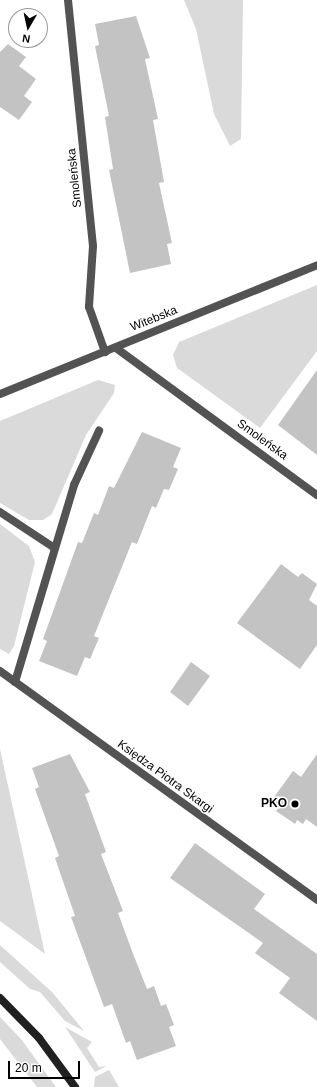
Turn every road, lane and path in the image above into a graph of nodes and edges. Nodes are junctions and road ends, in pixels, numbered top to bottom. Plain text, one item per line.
1 (68, 0) edge
2 (317, 265) edge
3 (116, 348) junction
4 (104, 352) junction
5 (0, 394) edge
6 (99, 431) dead end
7 (317, 495) edge
8 (0, 512) edge
9 (53, 547) junction
10 (0, 671) edge
11 (15, 682) junction
12 (317, 900) edge
13 (0, 998) edge
14 (74, 1087) edge

1 - 4 street, Smoleńska
2 - 3 street, Witebska
3 - 4 street, Witebska
3 - 7 street, Smoleńska
4 - 5 street, Witebska
6 - 9 street
8 - 9 street
9 - 11 street
10 - 11 street, Księdza Piotra Skargi
11 - 12 street, Księdza Piotra Skargi
13 - 14 street

